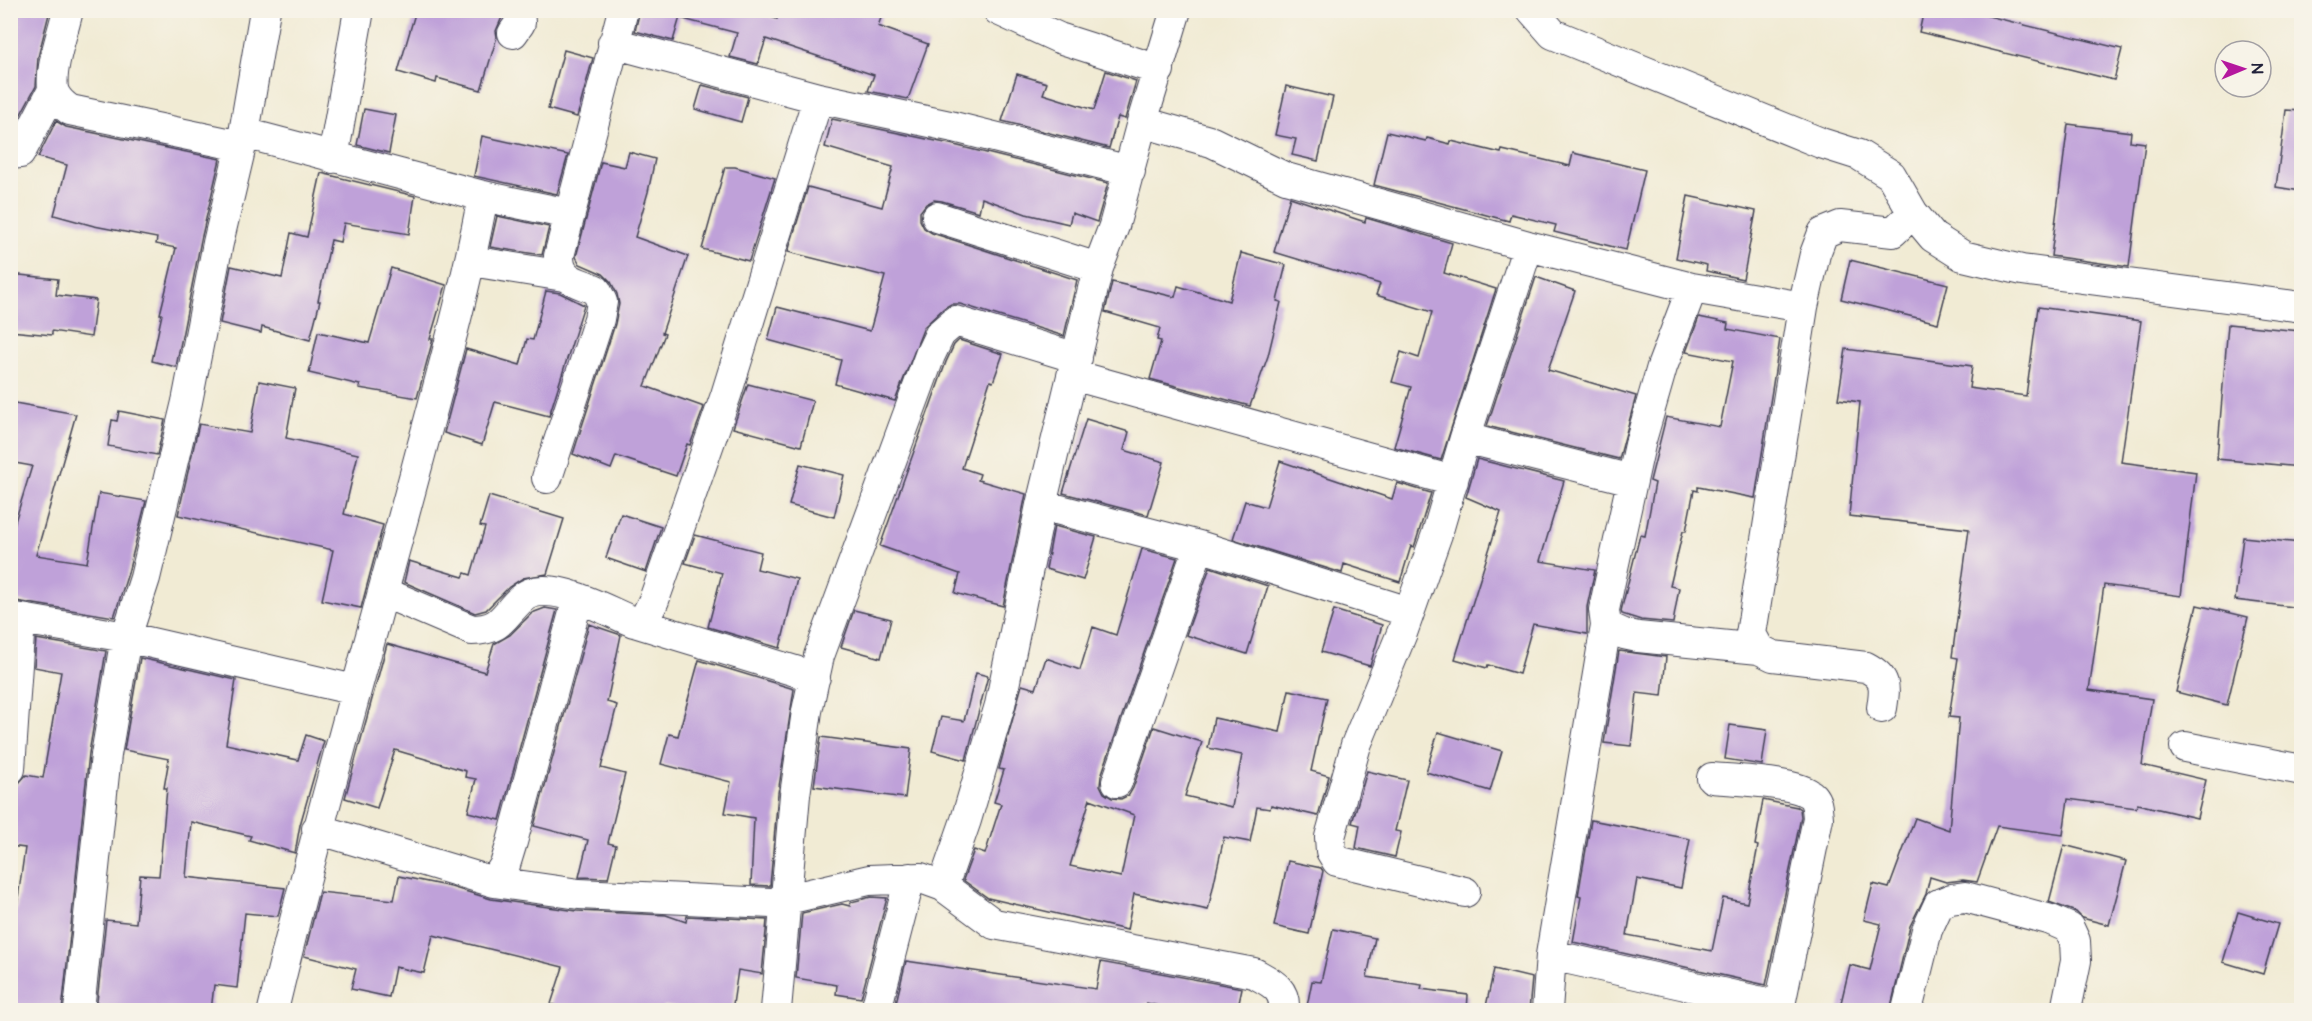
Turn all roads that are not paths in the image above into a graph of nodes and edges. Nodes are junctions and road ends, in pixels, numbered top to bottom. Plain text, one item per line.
1 (68, 10) edge
2 (266, 10) edge
3 (359, 10) edge
4 (622, 10) edge
5 (998, 10) edge
6 (1176, 10) edge
7 (1532, 10) edge
8 (613, 43) junction
9 (1160, 70) junction
10 (53, 90) junction
11 (818, 98) junction
12 (1142, 122) junction
13 (242, 140) junction
14 (10, 154) edge
15 (333, 158) junction
16 (1130, 171) junction
17 (483, 196) junction
18 (1913, 213) junction
19 (569, 214) junction
20 (937, 217) dead end
21 (1528, 246) junction
22 (471, 261) junction
23 (1098, 268) junction
24 (564, 276) junction
25 (1692, 288) junction
26 (1803, 307) junction
27 (2301, 307) edge
28 (1075, 367) junction
29 (1465, 438) junction
30 (547, 478) dead end
31 (1632, 480) junction
32 (1453, 481) junction
33 (1041, 504) junction
34 (1199, 546) junction
35 (383, 592) junction
36 (578, 598) junction
37 (1409, 612) junction
38 (15, 619) edge
39 (634, 622) junction
40 (1606, 626) junction
41 (126, 637) junction
42 (1759, 649) junction
43 (815, 677) junction
44 (355, 690) junction
45 (1882, 708) dead end
46 (2185, 747) dead end
47 (10, 769) edge
48 (2301, 770) edge
49 (1712, 778) dead end
50 (1117, 782) dead end
51 (317, 829) junction
52 (910, 878) junction
53 (494, 882) junction
54 (943, 886) junction
55 (1465, 892) dead end
56 (786, 900) junction
57 (1551, 955) junction
58 (1780, 1008) edge
59 (79, 1011) edge
60 (273, 1011) edge
61 (776, 1011) edge
62 (876, 1011) edge
63 (1284, 1011) edge
64 (1546, 1011) edge
65 (1907, 1011) edge
66 (2066, 1011) edge

1 - 10 street
2 - 13 street
3 - 15 street
4 - 8 street
5 - 9 street
6 - 9 street
7 - 18 street
8 - 11 street
8 - 19 street
9 - 12 street
10 - 13 street
10 - 14 street
11 - 16 street
11 - 39 street
12 - 16 street
12 - 21 street
13 - 15 street
13 - 41 street
15 - 17 street
16 - 23 street
17 - 19 street
17 - 22 street
18 - 26 street
18 - 27 street
19 - 24 street
20 - 23 street
21 - 25 street
21 - 29 street
22 - 24 street
22 - 35 street
23 - 28 street
24 - 30 street
25 - 26 street
25 - 31 street
26 - 42 street
28 - 32 street
28 - 33 street
28 - 43 street
29 - 31 street
29 - 32 street
31 - 40 street
32 - 37 street
33 - 34 street
33 - 54 street
34 - 37 street
34 - 50 street
35 - 36 street
35 - 44 street
36 - 39 street
36 - 53 street
37 - 55 street
38 - 41 street
38 - 47 street
39 - 43 street
40 - 42 street
40 - 57 street
41 - 44 street
41 - 59 street
42 - 45 street
43 - 56 street
44 - 51 street
46 - 48 street
49 - 58 street
51 - 53 street
51 - 60 street
52 - 54 street
52 - 56 street
52 - 62 street
53 - 56 street
54 - 63 street
56 - 61 street
57 - 58 street
57 - 64 street
65 - 66 street

